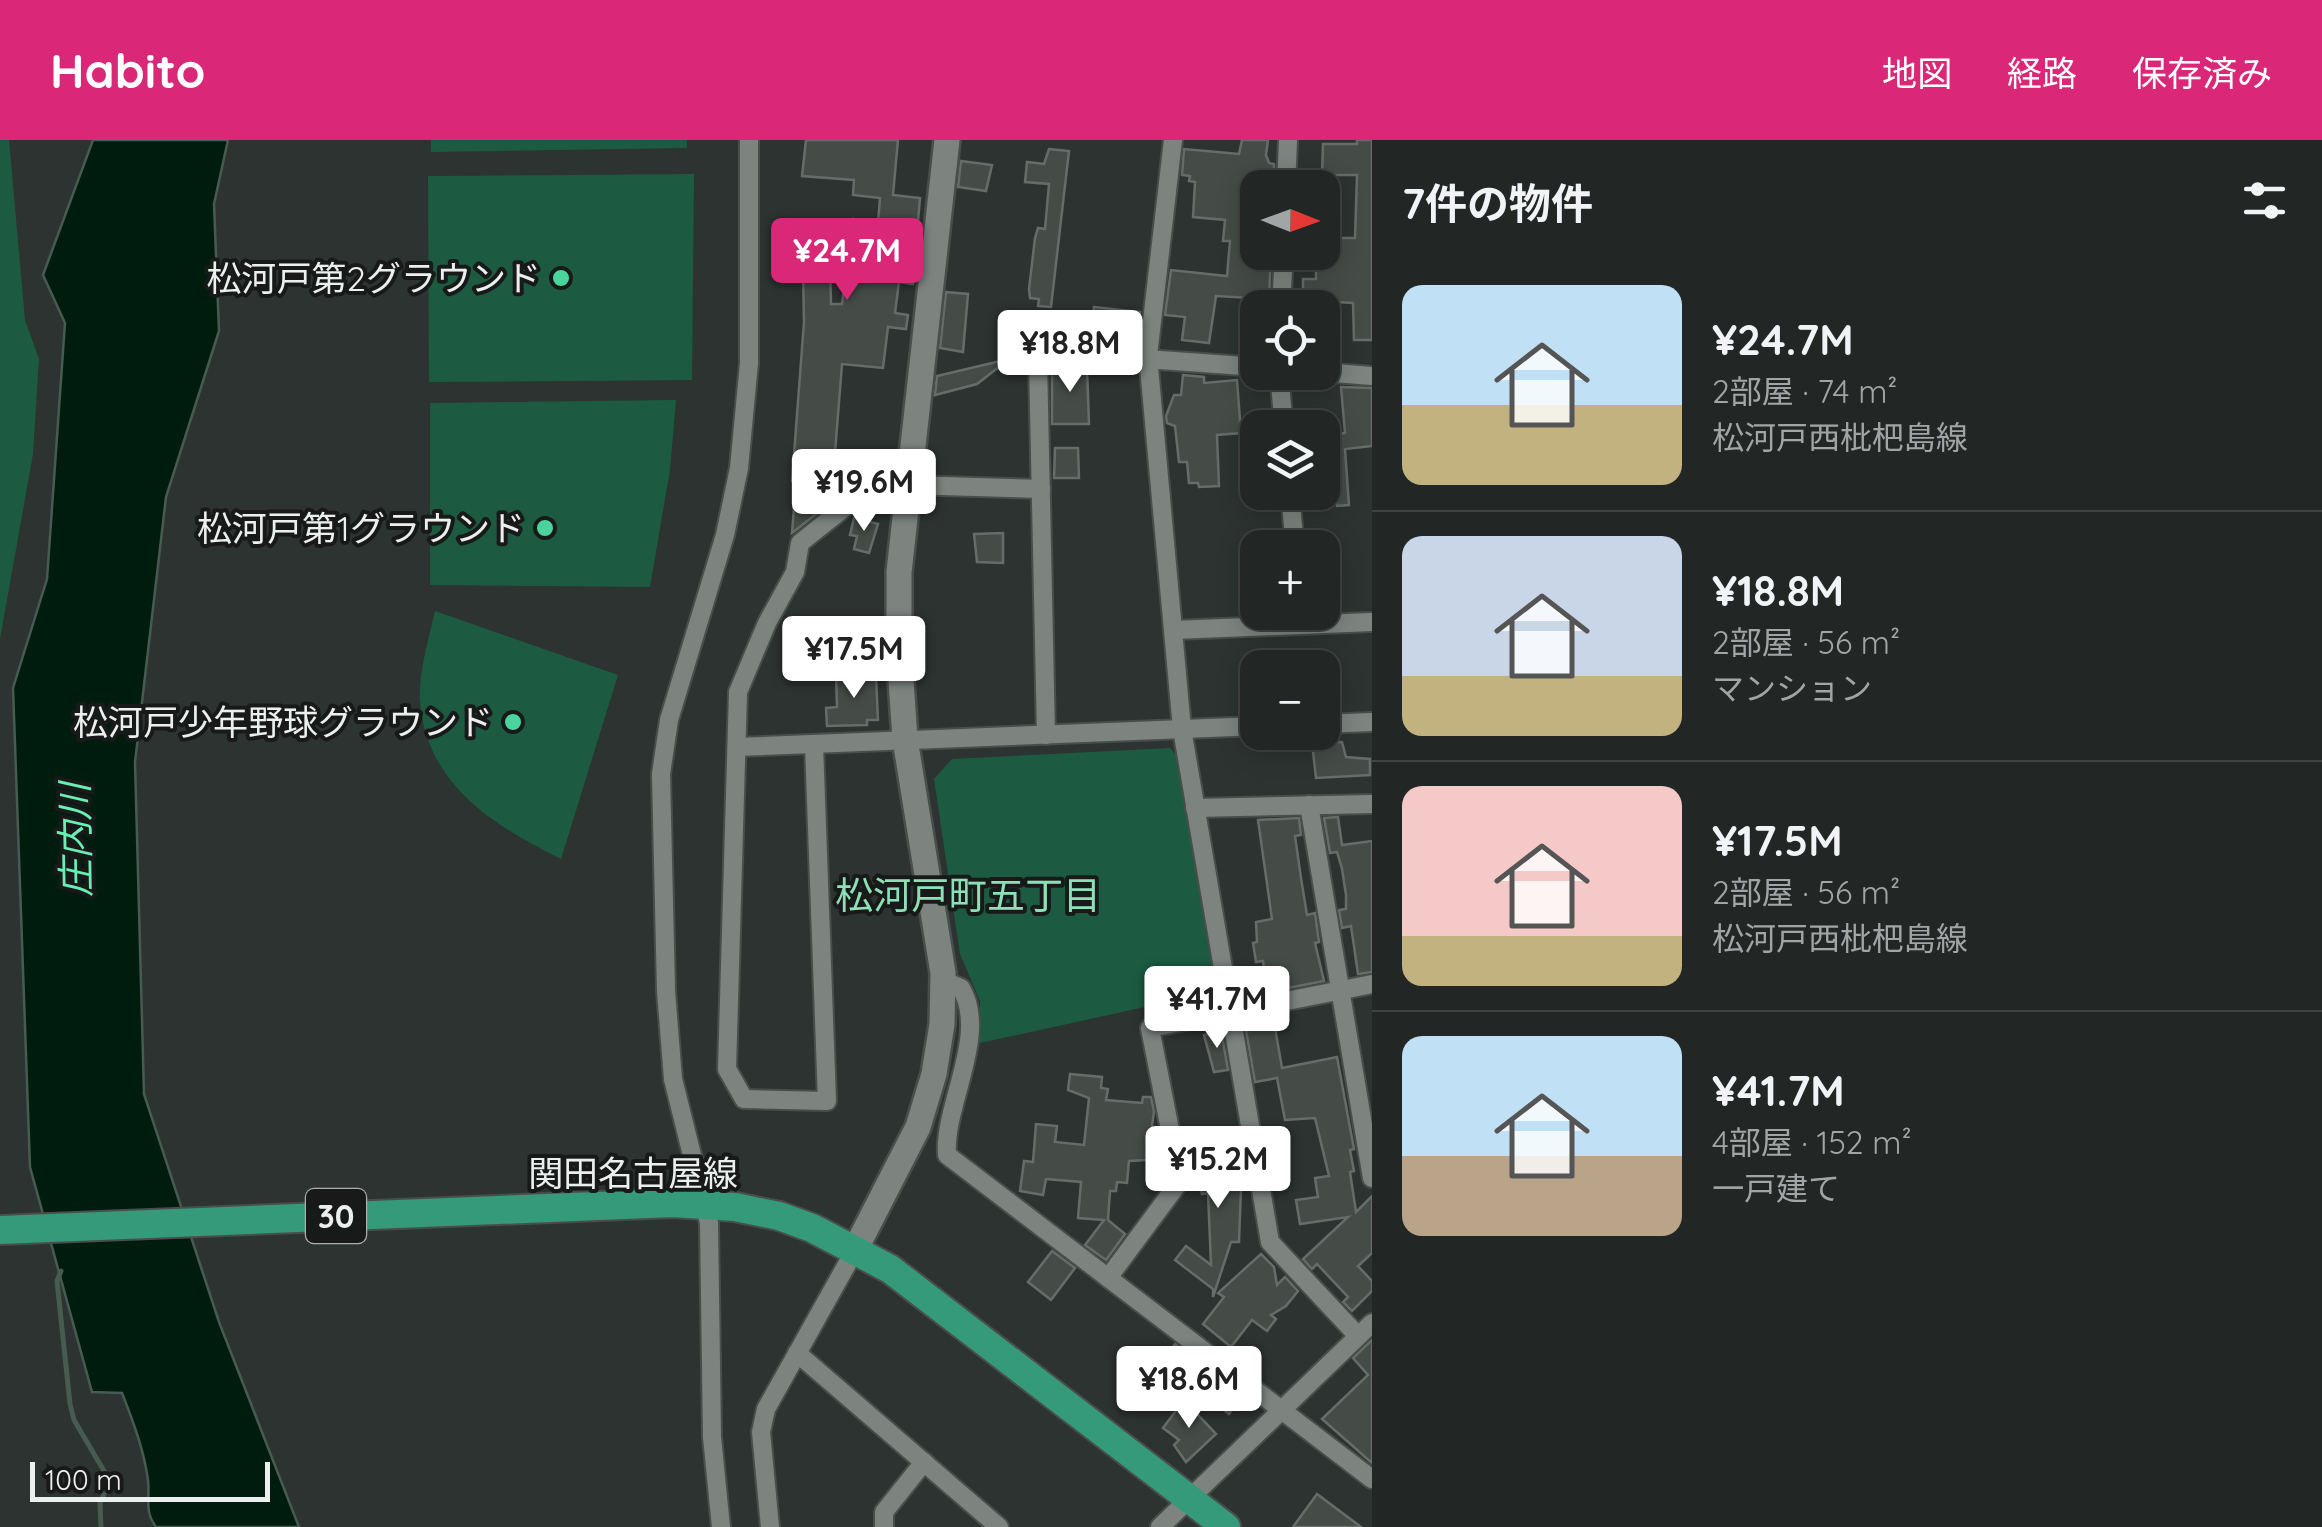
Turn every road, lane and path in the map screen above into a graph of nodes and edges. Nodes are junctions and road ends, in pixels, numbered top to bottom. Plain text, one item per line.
1 (749, 140) edge
2 (947, 140) edge
3 (1173, 140) edge
4 (1288, 140) edge
5 (1287, 170) edge
6 (1148, 356) junction
7 (1240, 365) edge
8 (1340, 373) edge
9 (1372, 376) edge
10 (910, 485) junction
11 (1040, 489) junction
12 (1340, 620) edge
13 (1372, 622) edge
14 (1240, 624) edge
15 (1174, 630) junction
16 (1372, 722) edge
17 (1340, 723) edge
18 (1240, 727) edge
19 (1182, 729) junction
20 (1046, 735) junction
21 (905, 739) junction
22 (814, 745) junction
23 (737, 747) junction
24 (1372, 804) edge
25 (1308, 805) junction
26 (1195, 808) junction
27 (942, 980) junction
28 (1372, 984) edge
29 (1341, 989) junction
30 (1232, 1012) junction
31 (1372, 1178) edge
32 (705, 1204) junction
33 (0, 1230) edge
34 (856, 1250) junction
35 (1108, 1278) junction
36 (1372, 1322) edge
37 (1358, 1336) junction
38 (797, 1354) junction
39 (1283, 1411) junction
40 (924, 1462) junction
41 (1372, 1479) edge
42 (1190, 1499) junction
43 (721, 1527) edge
44 (770, 1527) edge
45 (884, 1527) edge
46 (999, 1527) edge
47 (1160, 1527) edge
48 (1226, 1527) edge

1 - 32 street
2 - 10 main road
3 - 6 street
4 - 5 street
6 - 7 street
6 - 11 street
6 - 15 street
8 - 9 street
10 - 11 street
10 - 21 main road
10 - 23 street
11 - 20 street
12 - 13 street
14 - 15 street
15 - 19 street
16 - 17 street
18 - 19 street
19 - 20 street
19 - 26 street
20 - 21 street
21 - 22 street
21 - 27 main road
22 - 23 street
22 - 23 street
24 - 25 street
25 - 26 street
25 - 29 street
26 - 30 street
27 - 34 main road
27 - 35 street
28 - 29 street
29 - 30 street
29 - 31 street
30 - 35 street
30 - 37 street
32 - 33 main road, 関田名古屋線 / 30
32 - 34 main road, 関田名古屋線 / 30
32 - 43 street
34 - 38 street
34 - 42 main road, 関田名古屋線 / 30
35 - 39 street
36 - 37 street
37 - 39 street
38 - 40 street
38 - 44 street
39 - 41 street
39 - 42 street
40 - 45 street
40 - 46 street
42 - 47 street
42 - 48 main road, 関田名古屋線 / 30

